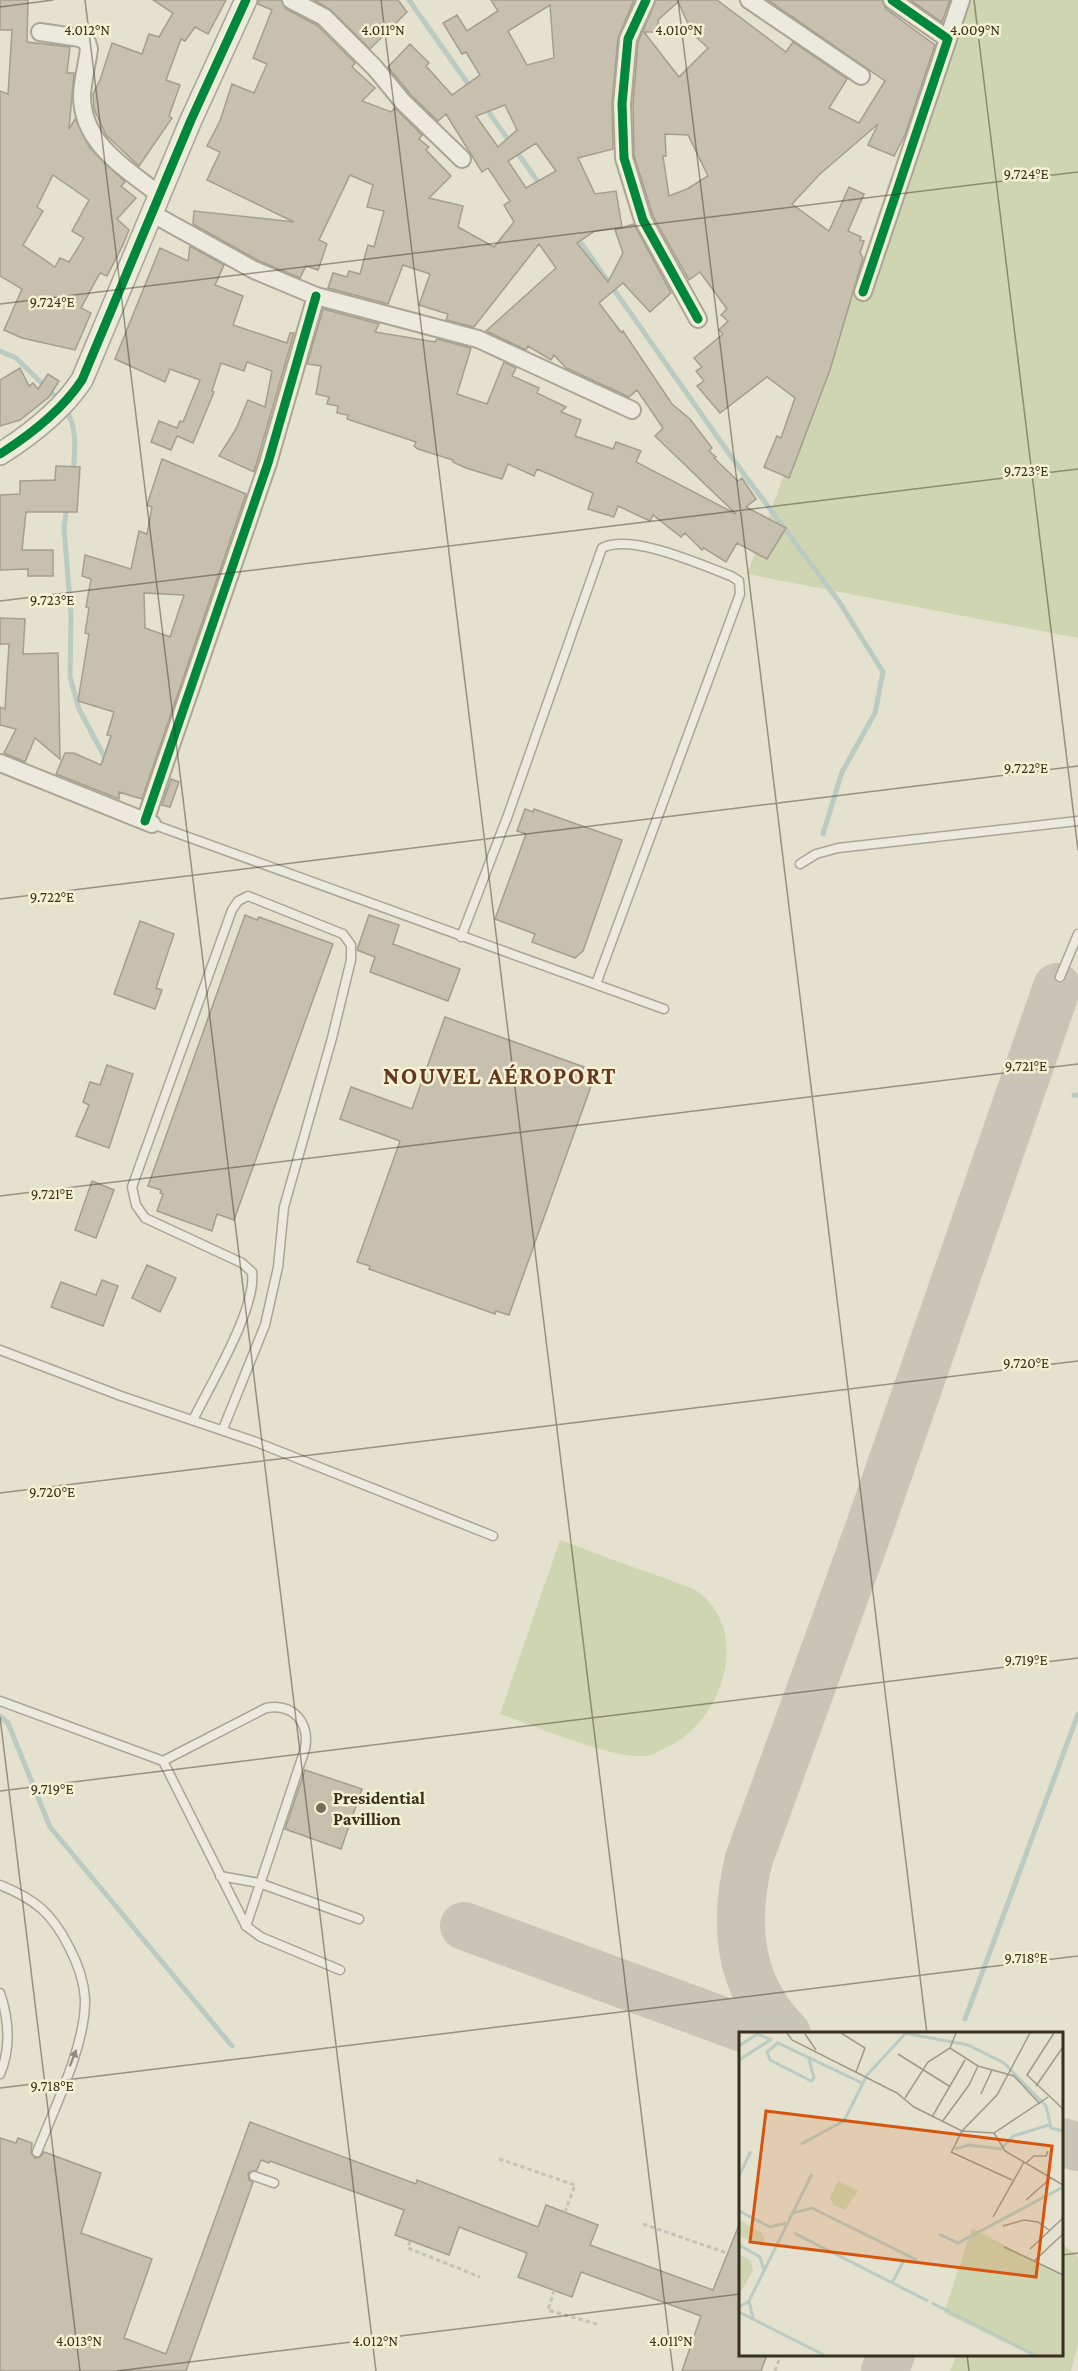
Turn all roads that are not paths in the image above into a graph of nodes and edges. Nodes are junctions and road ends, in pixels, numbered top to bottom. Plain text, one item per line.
1 (246, 0) edge
2 (291, 0) edge
3 (646, 0) edge
4 (749, 0) edge
5 (892, 0) edge
6 (961, 0) edge
7 (40, 32) dead end
8 (948, 39) junction
9 (861, 76) dead end
10 (462, 159) dead end
11 (157, 205) junction
12 (863, 292) dead end
13 (316, 296) junction
14 (698, 319) dead end
15 (632, 410) dead end
16 (0, 454) edge
17 (0, 763) edge
18 (149, 822) junction
19 (1078, 822) edge
20 (800, 864) dead end
21 (1078, 934) edge
22 (461, 937) junction
23 (1060, 977) dead end
24 (596, 984) junction
25 (664, 1009) dead end
26 (0, 1350) edge
27 (193, 1420) junction
28 (223, 1429) junction
29 (493, 1536) dead end
30 (0, 1701) edge
31 (163, 1761) junction
32 (220, 1876) junction
33 (259, 1883) junction
34 (0, 1885) edge
35 (358, 1919) dead end
36 (246, 1926) junction
37 (340, 1970) dead end
38 (0, 1993) edge
39 (0, 2074) edge
40 (38, 2152) dead end
41 (254, 2176) dead end
42 (274, 2183) dead end

1 - 11 street
2 - 10 street
3 - 14 street
4 - 9 street
5 - 8 street
6 - 8 street
7 - 11 street
8 - 12 street
11 - 13 street
11 - 16 street
13 - 15 street
13 - 18 street
17 - 18 street
18 - 22 lane
19 - 20 lane
21 - 23 lane
22 - 24 lane
22 - 24 lane
24 - 25 lane
26 - 27 lane
27 - 28 lane
27 - 28 lane
28 - 29 lane
30 - 31 lane
31 - 32 lane
31 - 33 lane
32 - 33 lane
32 - 36 lane
33 - 35 lane
33 - 36 lane
40 -> 34 lane
36 - 37 lane
38 - 39 lane
41 - 42 lane

